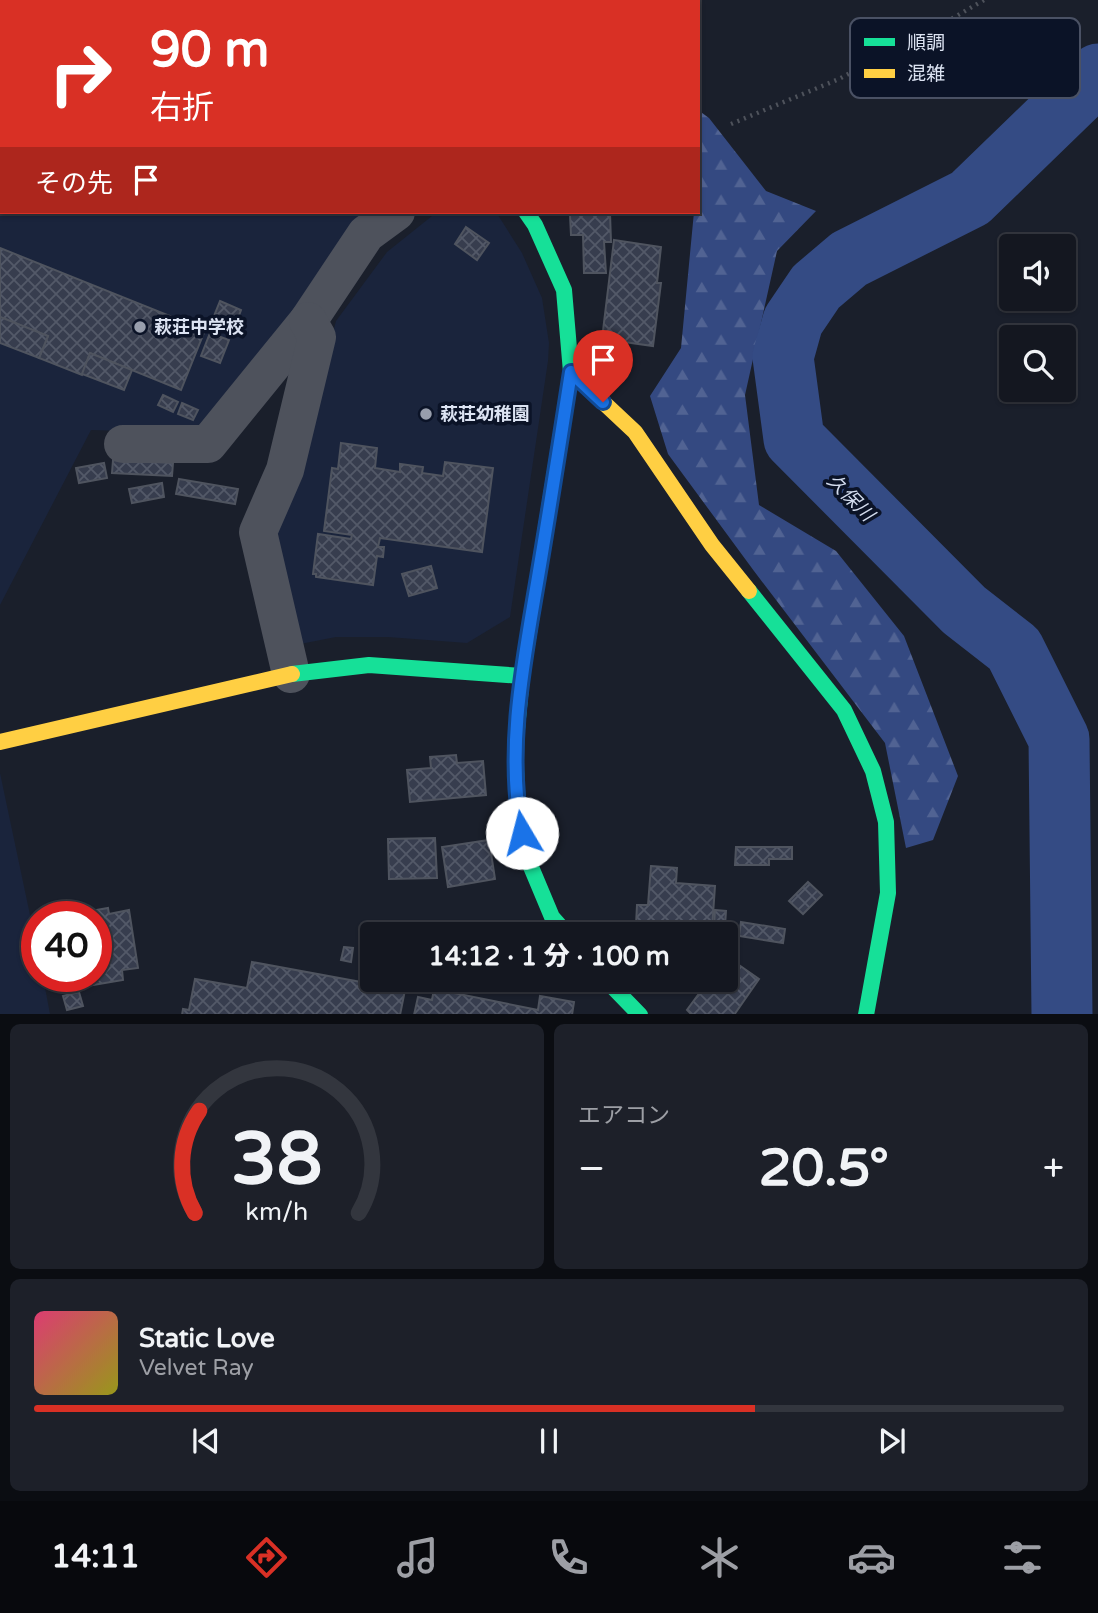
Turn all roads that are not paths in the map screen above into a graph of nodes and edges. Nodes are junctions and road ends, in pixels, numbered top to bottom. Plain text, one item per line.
1 (393, 214) edge
2 (527, 214) edge
3 (308, 321) junction
4 (571, 372) junction
5 (123, 444) dead end
6 (291, 674) junction
7 (522, 676) junction
8 (0, 742) edge
9 (556, 922) edge
10 (618, 992) edge
11 (640, 1014) edge
12 (866, 1014) edge

1 - 3 street
2 - 4 street
3 - 5 street
3 - 6 street
4 - 7 street
4 - 12 street
6 - 7 street
6 - 8 street
7 - 9 street
10 - 11 street

